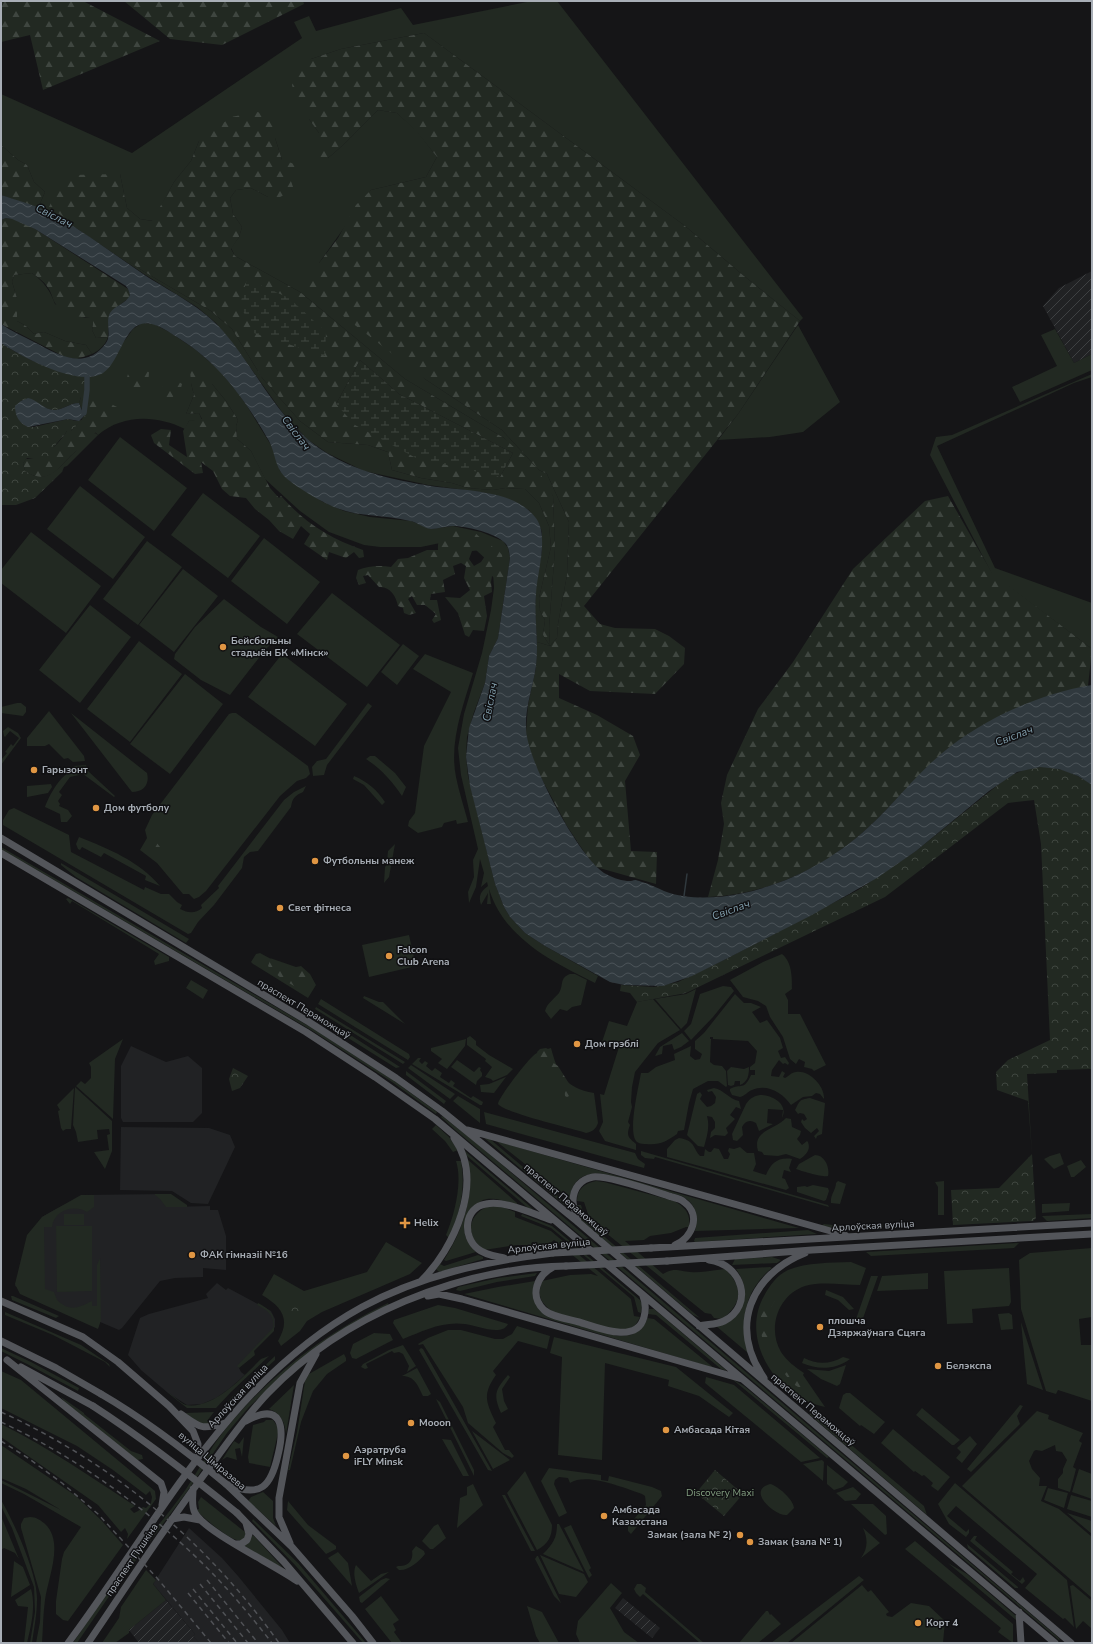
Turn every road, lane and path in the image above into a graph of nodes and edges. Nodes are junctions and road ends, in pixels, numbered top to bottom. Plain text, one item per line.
1 (1, 838) edge
2 (1, 853) edge
3 (448, 1130) junction
4 (466, 1130) junction
5 (554, 1221) junction
6 (578, 1222) junction
7 (1092, 1224) edge
8 (949, 1232) junction
9 (1092, 1234) edge
10 (851, 1237) junction
11 (950, 1243) junction
12 (671, 1247) junction
13 (812, 1250) junction
14 (512, 1259) junction
15 (697, 1259) junction
16 (555, 1266) junction
17 (420, 1282) junction
18 (643, 1296) junction
19 (413, 1299) junction
20 (1, 1301) edge
21 (699, 1326) junction
22 (1, 1341) edge
23 (320, 1349) junction
24 (4, 1359) edge
25 (745, 1380) junction
26 (770, 1386) junction
27 (169, 1406) junction
28 (225, 1423) junction
29 (241, 1424) junction
30 (196, 1460) junction
31 (210, 1466) joint
32 (226, 1484) junction
33 (193, 1489) junction
34 (162, 1507) junction
35 (172, 1519) junction
36 (244, 1519) junction
37 (200, 1520) junction
38 (236, 1544) junction
39 (292, 1547) junction
40 (309, 1591) junction
41 (1019, 1612) junction
42 (68, 1643) edge
43 (88, 1643) edge
44 (353, 1643) edge
45 (373, 1643) edge
46 (1021, 1643) edge
47 (1055, 1643) edge
48 (1072, 1643) edge

1 - 4 main road, праспект Пераможцаў
2 - 3 main road, праспект Пераможцаў
3 - 5 main road, праспект Пераможцаў
3 - 17 main road
4 - 6 main road, праспект Пераможцаў
4 - 10 main road
5 - 14 main road
5 - 18 main road, праспект Пераможцаў
6 - 12 main road
6 - 21 main road, праспект Пераможцаў
7 - 8 main road, Арлоўская вуліца
8 - 10 main road, Арлоўская вуліца
8 - 11 main road
9 - 11 main road, Арлоўская вуліца
10 - 12 main road, Арлоўская вуліца
11 - 13 main road, Арлоўская вуліца
12 - 14 main road, Арлоўская вуліца, bridge
13 - 15 main road, Арлоўская вуліца
13 - 26 main road
14 - 17 main road, Арлоўская вуліца
15 - 16 main road, Арлоўская вуліца, bridge
15 - 21 main road
16 - 18 main road
16 - 19 main road, Арлоўская вуліца
17 - 28 main road, Арлоўская вуліца
18 - 25 main road, праспект Пераможцаў
19 - 23 main road, Арлоўская вуліца
19 - 25 main road
20 - 27 main road
21 - 26 main road, праспект Пераможцаў
22 - 32 main road, вуліца Ціміразева, bridge
23 - 29 main road, Арлоўская вуліца
23 - 39 main road
24 - 34 main road
24 - 36 main road, bridge
25 - 41 main road, праспект Пераможцаў
26 - 48 main road, праспект Пераможцаў
27 - 28 main road
27 - 30 main road
28 - 30 main road, Арлоўская вуліца
29 - 31 main road, Арлоўская вуліца
29 - 32 main road
30 - 34 main road, Арлоўская вуліца
31 - 33 main road, праспект Пушкіна
32 - 39 main road, вуліца Ціміразева
33 - 35 main road, праспект Пушкіна
33 - 37 main road
34 - 42 main road, праспект Пушкіна
35 - 37 main road
35 - 43 main road, праспект Пушкіна
36 - 38 main road
36 - 40 main road
37 - 38 main road
38 - 40 main road
39 - 45 main road, вуліца Ціміразева
40 - 44 main road
41 - 46 main road
41 - 47 main road, праспект Пераможцаў

